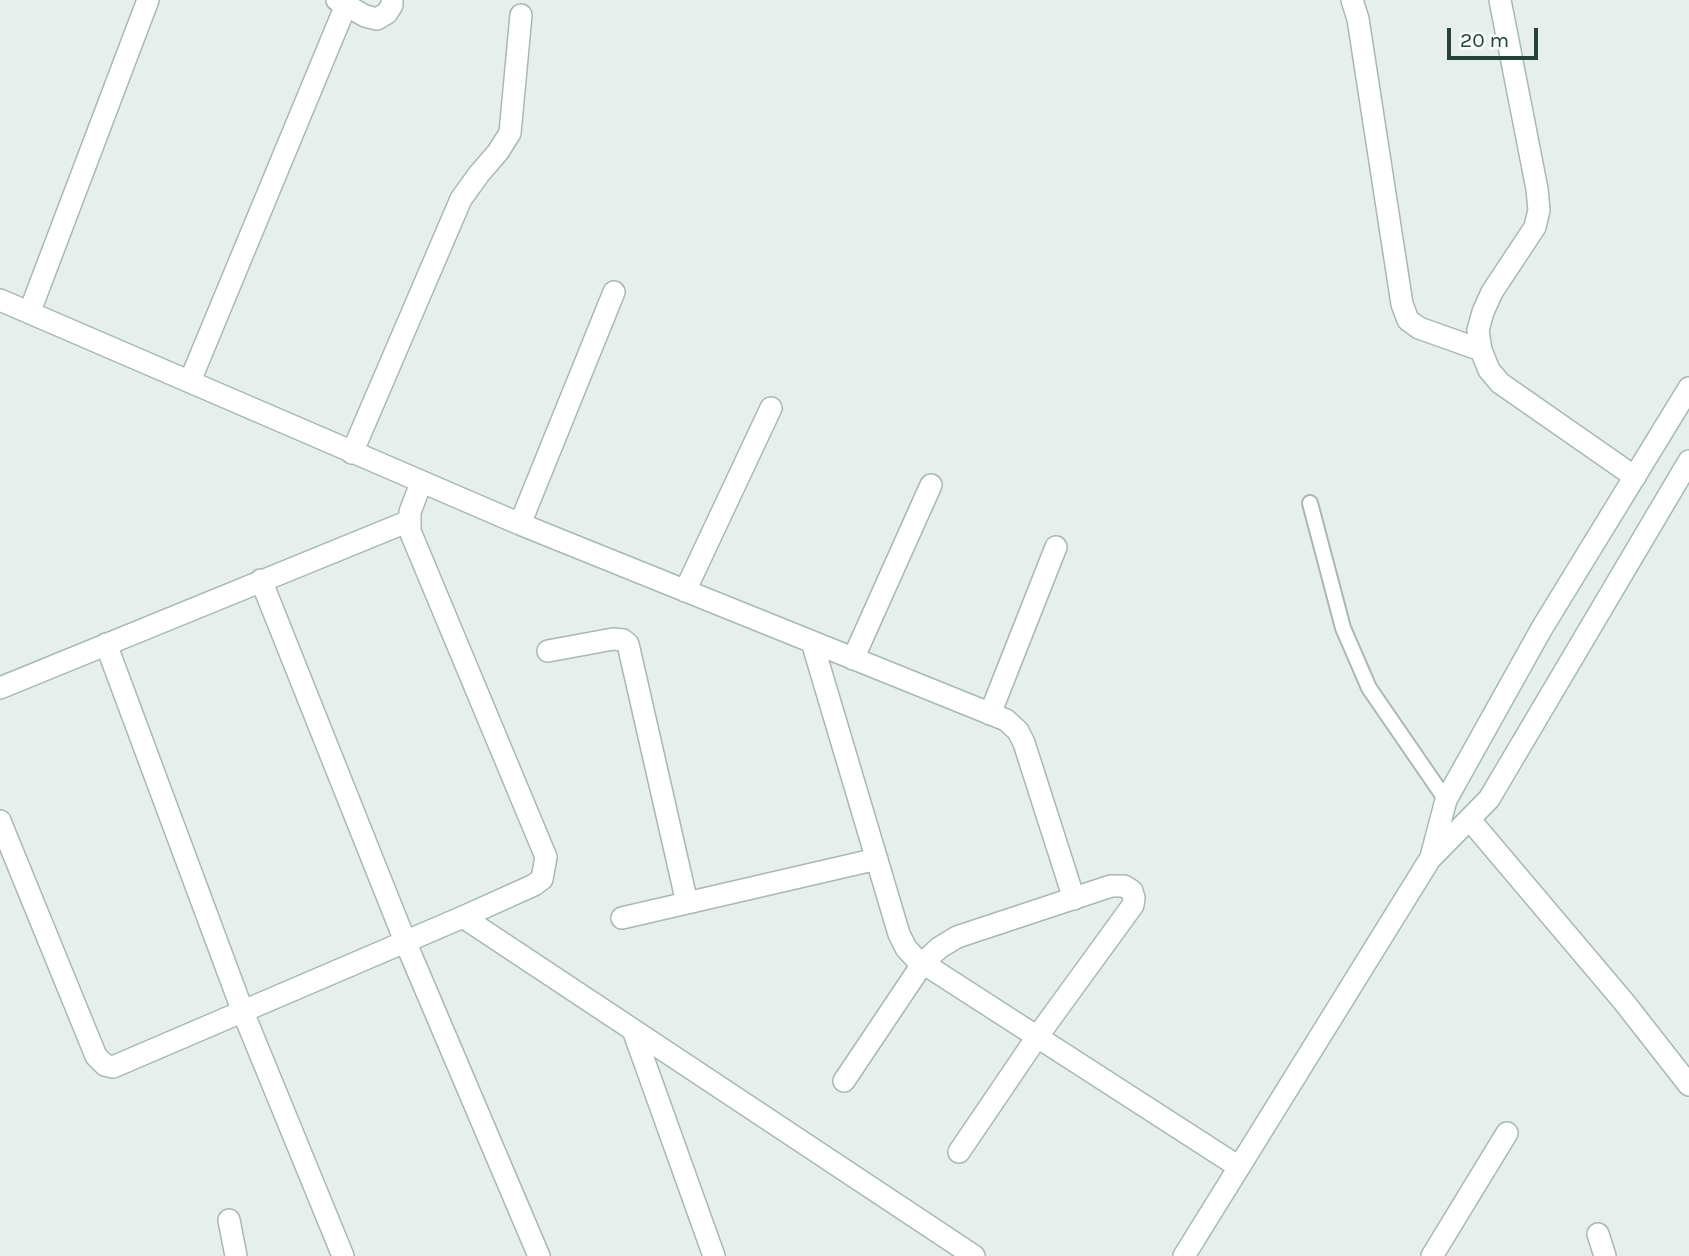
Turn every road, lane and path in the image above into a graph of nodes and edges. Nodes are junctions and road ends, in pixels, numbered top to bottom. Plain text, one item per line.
1 (148, 0) edge
2 (392, 0) edge
3 (1352, 0) edge
4 (1500, 0) edge
5 (340, 9) edge
6 (521, 15) dead end
7 (614, 292) dead end
8 (0, 300) edge
9 (30, 311) junction
10 (1481, 350) junction
11 (190, 381) junction
12 (1689, 388) edge
13 (771, 408) dead end
14 (352, 453) junction
15 (1689, 461) edge
16 (1635, 477) junction
17 (421, 483) junction
18 (932, 485) dead end
19 (1310, 503) dead end
20 (409, 521) junction
21 (520, 524) junction
22 (1056, 547) dead end
23 (261, 580) junction
24 (685, 591) junction
25 (813, 642) junction
26 (106, 644) junction
27 (548, 651) dead end
28 (853, 659) junction
29 (0, 688) edge
30 (990, 714) junction
31 (1446, 800) junction
32 (1470, 820) junction
33 (0, 821) edge
34 (877, 859) junction
35 (1430, 859) junction
36 (1074, 899) junction
37 (687, 903) junction
38 (463, 917) junction
39 (622, 918) dead end
40 (405, 941) junction
41 (923, 963) junction
42 (243, 1012) junction
43 (633, 1030) junction
44 (1037, 1037) junction
45 (844, 1081) dead end
46 (1689, 1085) edge
47 (1507, 1133) dead end
48 (959, 1152) dead end
49 (1239, 1167) junction
50 (229, 1220) dead end
51 (1598, 1234) dead end
52 (236, 1256) edge
53 (343, 1256) edge
54 (539, 1256) edge
55 (714, 1256) edge
56 (974, 1256) edge
57 (1184, 1256) edge
58 (1432, 1256) edge
59 (1605, 1256) edge

1 - 9 street
2 - 5 street
3 - 10 street
4 - 10 street
5 - 11 street
6 - 14 street
7 - 21 street
8 - 9 street
9 - 11 street
10 - 16 street
11 - 14 street
12 - 16 street
13 - 24 street
14 - 17 street
15 - 32 street
16 - 31 street
17 - 20 street
17 - 21 street
18 - 28 street
19 - 31 lane
20 - 23 street
20 - 38 street
21 - 24 street
22 - 30 street
23 - 26 street
23 - 40 street
24 - 25 street
25 - 28 street
25 - 34 street
26 - 29 street
26 - 42 street
27 - 37 street
28 - 30 street
30 - 36 street
31 - 35 street
32 - 35 street
32 - 46 street
33 - 42 street
34 - 37 street
34 - 41 street
35 - 49 street
36 - 41 street
36 - 44 street
37 - 39 street
38 - 40 street
38 - 43 street
40 - 42 street
40 - 54 street
41 - 44 street
41 - 45 street
42 - 53 street
43 - 55 street
43 - 56 street
44 - 48 street
44 - 49 street
47 - 58 street
49 - 57 street
50 - 52 street
51 - 59 street

